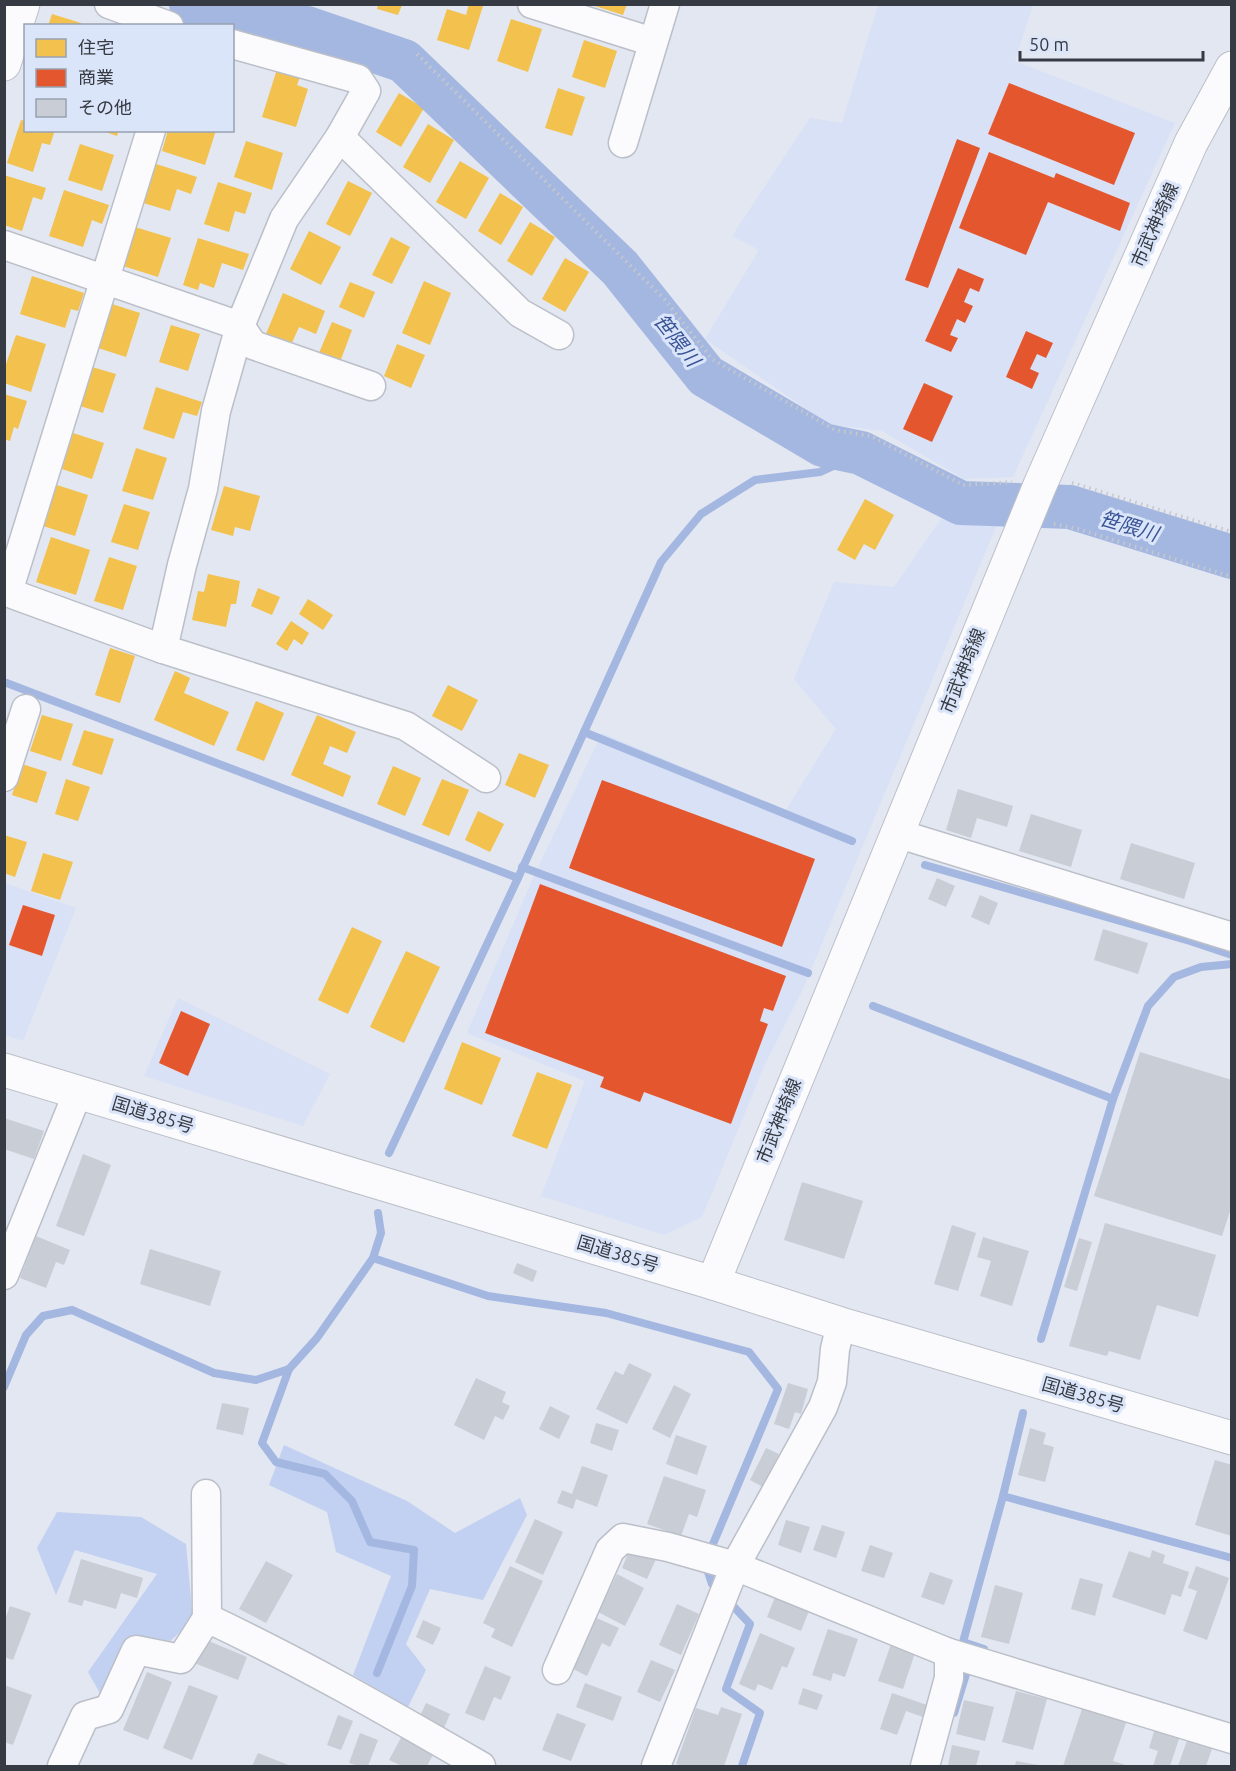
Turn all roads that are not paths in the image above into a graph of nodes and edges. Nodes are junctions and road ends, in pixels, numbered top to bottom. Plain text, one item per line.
1 (23, 4) edge
2 (109, 4) edge
3 (531, 4) edge
4 (665, 4) edge
5 (164, 24) edge
6 (653, 42) junction
7 (234, 45) edge
8 (4, 64) edge
9 (1232, 68) edge
10 (150, 132) edge
11 (340, 137) junction
12 (622, 143) dead end
13 (4, 246) edge
14 (105, 279) junction
15 (240, 326) junction
16 (560, 335) dead end
17 (371, 386) dead end
18 (6, 591) edge
19 (163, 649) junction
20 (27, 709) dead end
21 (4, 777) edge
22 (486, 778) dead end
23 (896, 833) junction
24 (1232, 937) edge
25 (4, 1070) edge
26 (78, 1092) junction
27 (4, 1275) edge
28 (713, 1283) junction
29 (841, 1324) junction
30 (1232, 1438) edge
31 (206, 1494) dead end
32 (735, 1566) junction
33 (207, 1618) junction
34 (949, 1653) junction
35 (557, 1670) dead end
36 (1232, 1739) edge
37 (62, 1767) edge
38 (481, 1767) edge
39 (656, 1767) edge
40 (925, 1767) edge

1 - 8 main road
2 - 5 street
3 - 6 street
4 - 6 street
6 - 12 street
7 - 11 street
9 - 23 main road, 市武神埼線
10 - 14 street
11 - 15 street
11 - 16 street
13 - 14 street
14 - 15 street
14 - 18 street
15 - 17 street
15 - 19 street
18 - 19 street
19 - 22 street
20 - 21 street
23 - 24 street
23 - 28 main road, 市武神埼線
25 - 26 main road, 国道385号
26 - 27 street
26 - 28 main road, 国道385号
28 - 29 main road, 国道385号
29 - 30 main road, 国道385号
29 - 32 street
31 - 33 street
32 - 34 street
32 - 35 street
32 - 39 street
33 - 37 street
33 - 38 street
34 - 36 street
34 - 40 street

